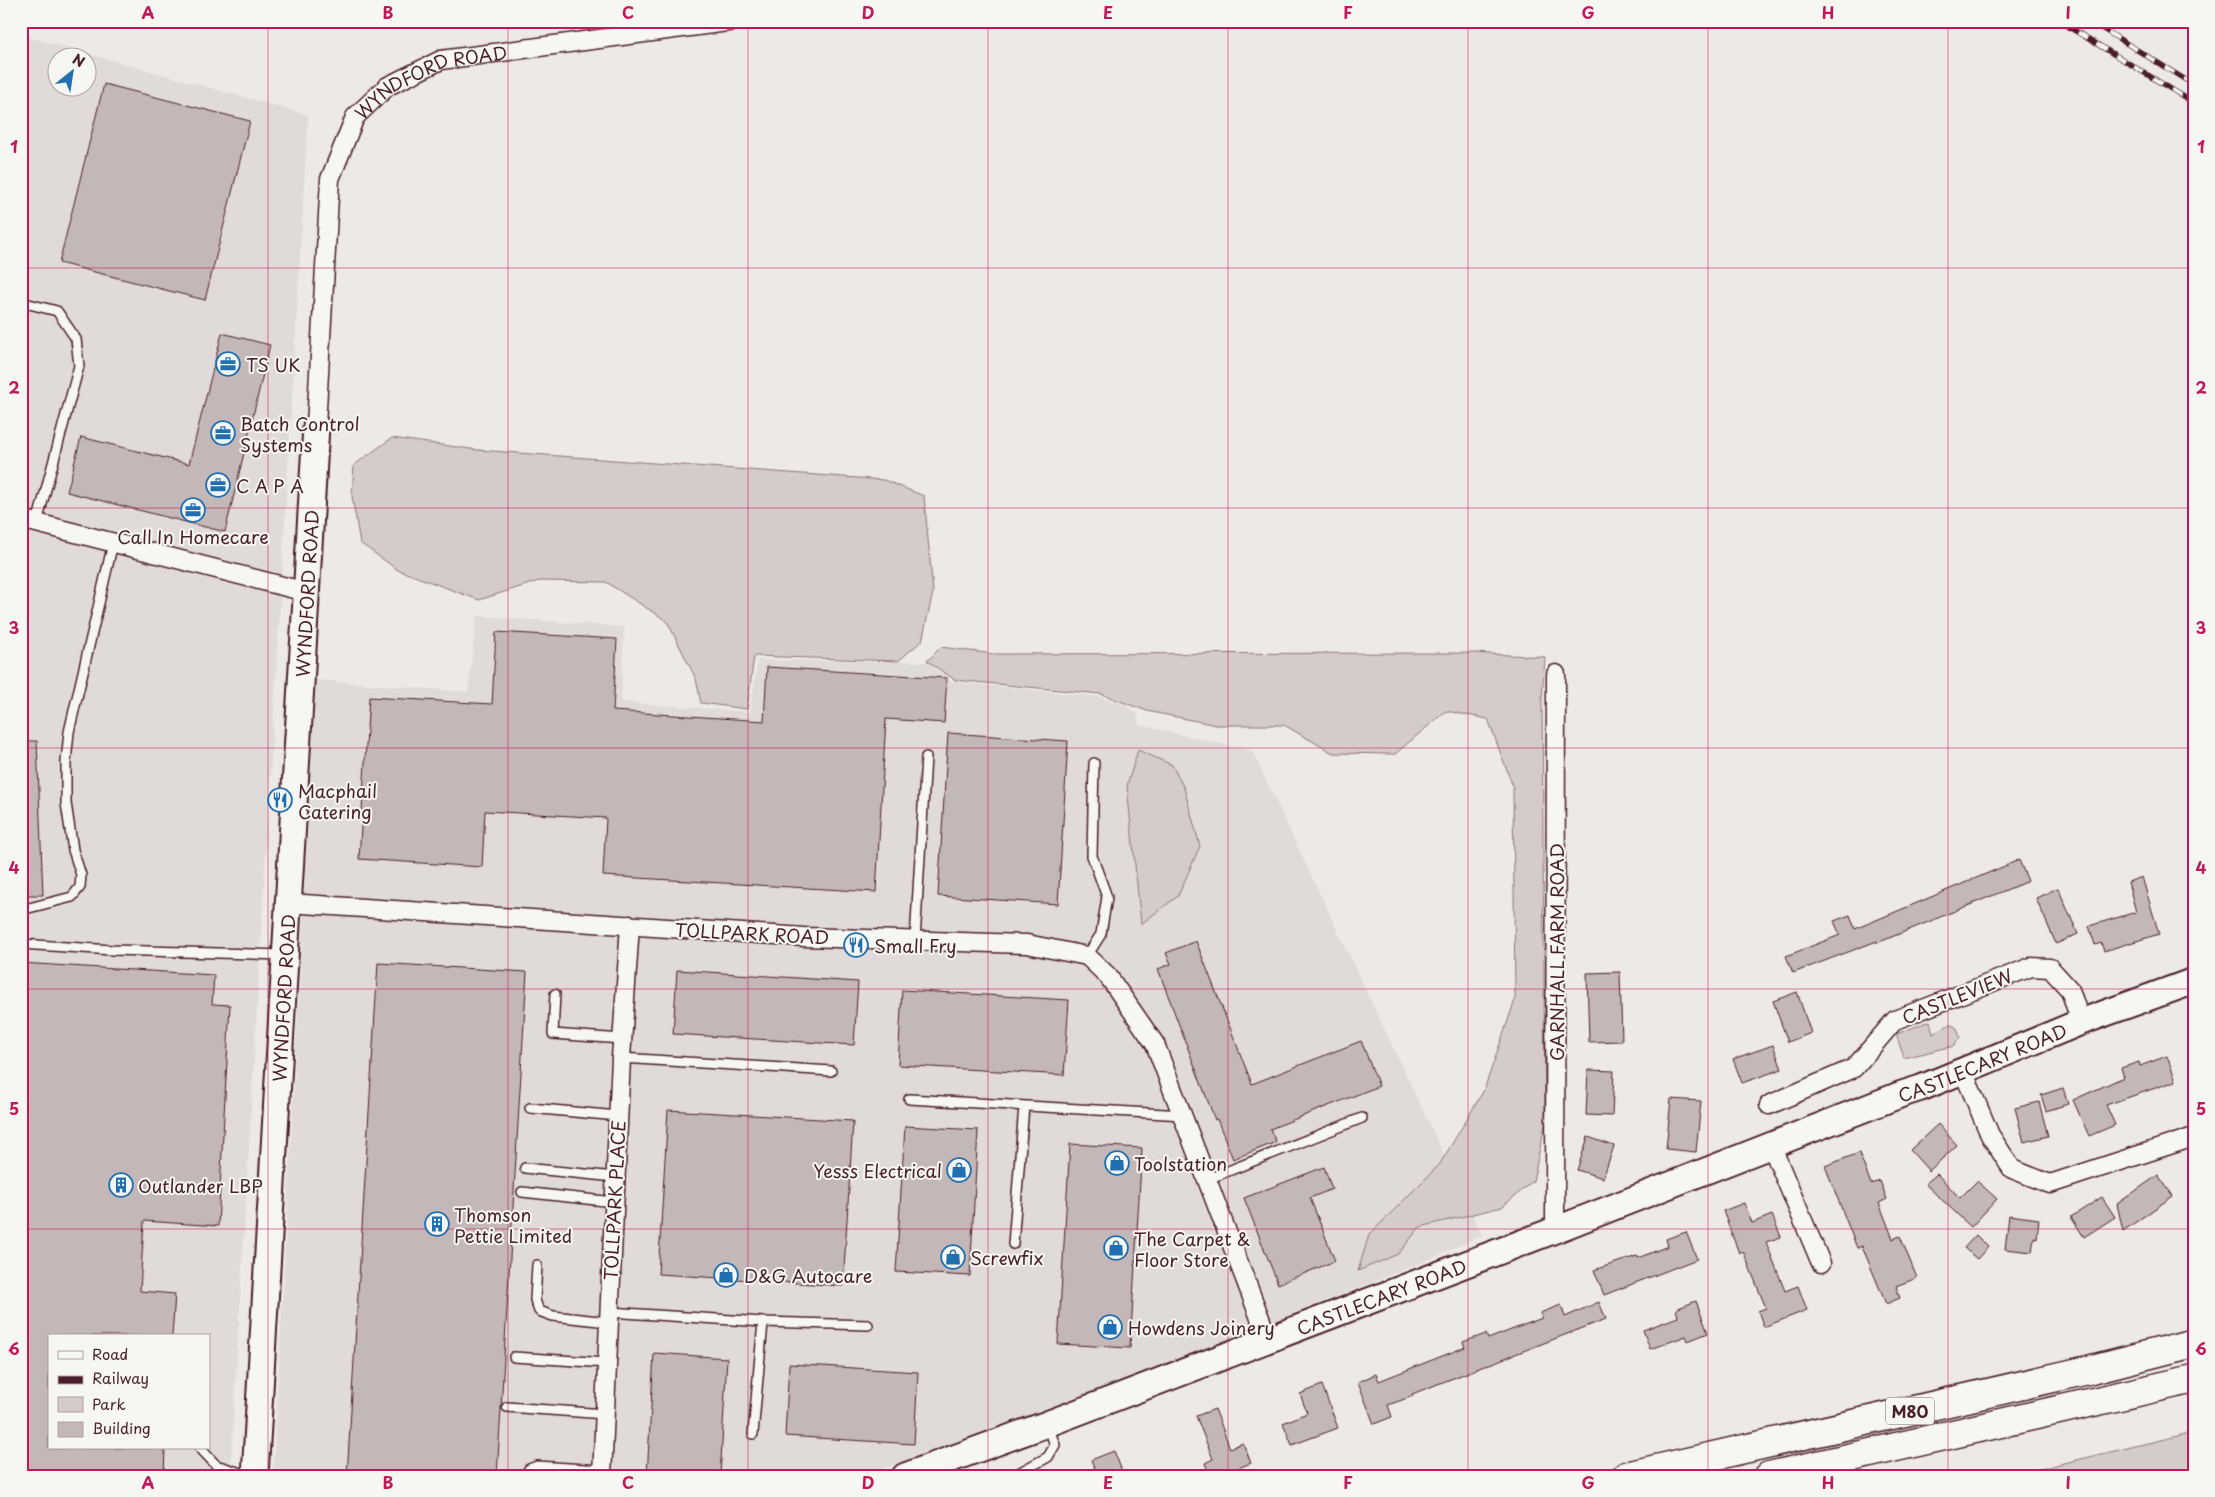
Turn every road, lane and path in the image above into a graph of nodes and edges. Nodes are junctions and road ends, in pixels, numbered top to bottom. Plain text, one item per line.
1 (735, 21) edge
2 (21, 302) edge
3 (316, 426) joint
4 (29, 521) edge
5 (113, 543) junction
6 (306, 592) junction
7 (1556, 674) dead end
8 (926, 757) dead end
9 (1094, 763) dead end
10 (288, 903) junction
11 (21, 910) edge
12 (630, 925) junction
13 (915, 940) junction
14 (21, 944) edge
15 (285, 955) junction
16 (1088, 956) junction
17 (2194, 981) edge
18 (555, 994) dead end
19 (2081, 1022) junction
20 (622, 1039) junction
21 (621, 1058) junction
22 (831, 1071) dead end
23 (1963, 1071) junction
24 (909, 1099) dead end
25 (1769, 1105) dead end
26 (1024, 1106) junction
27 (530, 1108) dead end
28 (618, 1116) junction
29 (1184, 1116) junction
30 (1362, 1118) dead end
31 (2194, 1137) edge
32 (1771, 1145) junction
33 (525, 1168) dead end
34 (615, 1177) junction
35 (1208, 1180) junction
36 (522, 1192) dead end
37 (614, 1202) junction
38 (1555, 1230) junction
39 (1014, 1244) dead end
40 (1821, 1263) dead end
41 (537, 1265) dead end
42 (609, 1317) junction
43 (764, 1322) junction
44 (868, 1325) dead end
45 (1268, 1339) junction
46 (2194, 1343) edge
47 (514, 1357) dead end
48 (606, 1363) junction
49 (2194, 1379) edge
50 (507, 1407) dead end
51 (605, 1414) junction
52 (1047, 1424) junction
53 (753, 1434) dead end
54 (202, 1450) edge
55 (602, 1473) edge
56 (250, 1476) edge
57 (255, 1476) edge
58 (525, 1476) edge
59 (905, 1476) edge
60 (1013, 1476) edge
61 (1626, 1476) edge
62 (1769, 1476) edge

1 - 3 street, WYNDFORD ROAD
2 - 4 lane
3 - 6 main road, WYNDFORD ROAD
4 - 5 street
5 - 6 street
5 - 11 lane
6 - 10 main road, WYNDFORD ROAD
7 - 38 street, GARNHALL FARM ROAD
8 - 13 lane
9 - 16 lane
10 - 12 street, TOLLPARK ROAD
10 - 15 main road, WYNDFORD ROAD
12 - 13 street, TOLLPARK ROAD
12 - 20 street, TOLLPARK PLACE
13 - 16 street, TOLLPARK ROAD
14 - 15 lane
15 - 57 main road, WYNDFORD ROAD
16 - 29 street
17 - 19 main road, CASTLECARY ROAD
18 - 20 lane
19 - 23 main road, CASTLECARY ROAD
19 - 25 street, CASTLEVIEW
20 - 21 street, TOLLPARK PLACE
21 - 22 lane
21 - 28 street, TOLLPARK PLACE
23 - 31 street
23 - 32 main road, CASTLECARY ROAD
24 - 26 lane
26 - 29 lane
26 - 39 lane
27 - 28 lane
28 - 34 street, TOLLPARK PLACE
29 - 35 street
30 - 35 lane
32 - 38 main road, CASTLECARY ROAD
32 - 40 street
33 - 34 lane
34 - 37 street, TOLLPARK PLACE
35 - 45 street
36 - 37 lane
37 - 42 street, TOLLPARK PLACE
38 - 45 main road, CASTLECARY ROAD
41 - 42 lane
42 - 43 lane
42 - 48 street, TOLLPARK PLACE
43 - 44 lane
43 - 53 lane
45 - 52 main road, CASTLECARY ROAD
46 - 61 highway, M80
47 - 48 lane
48 - 51 street, TOLLPARK PLACE
49 - 62 highway, M80
50 - 51 lane
51 - 55 street, TOLLPARK PLACE
52 - 59 main road, CASTLECARY ROAD
52 - 60 lane
54 - 56 lane
55 - 58 lane

